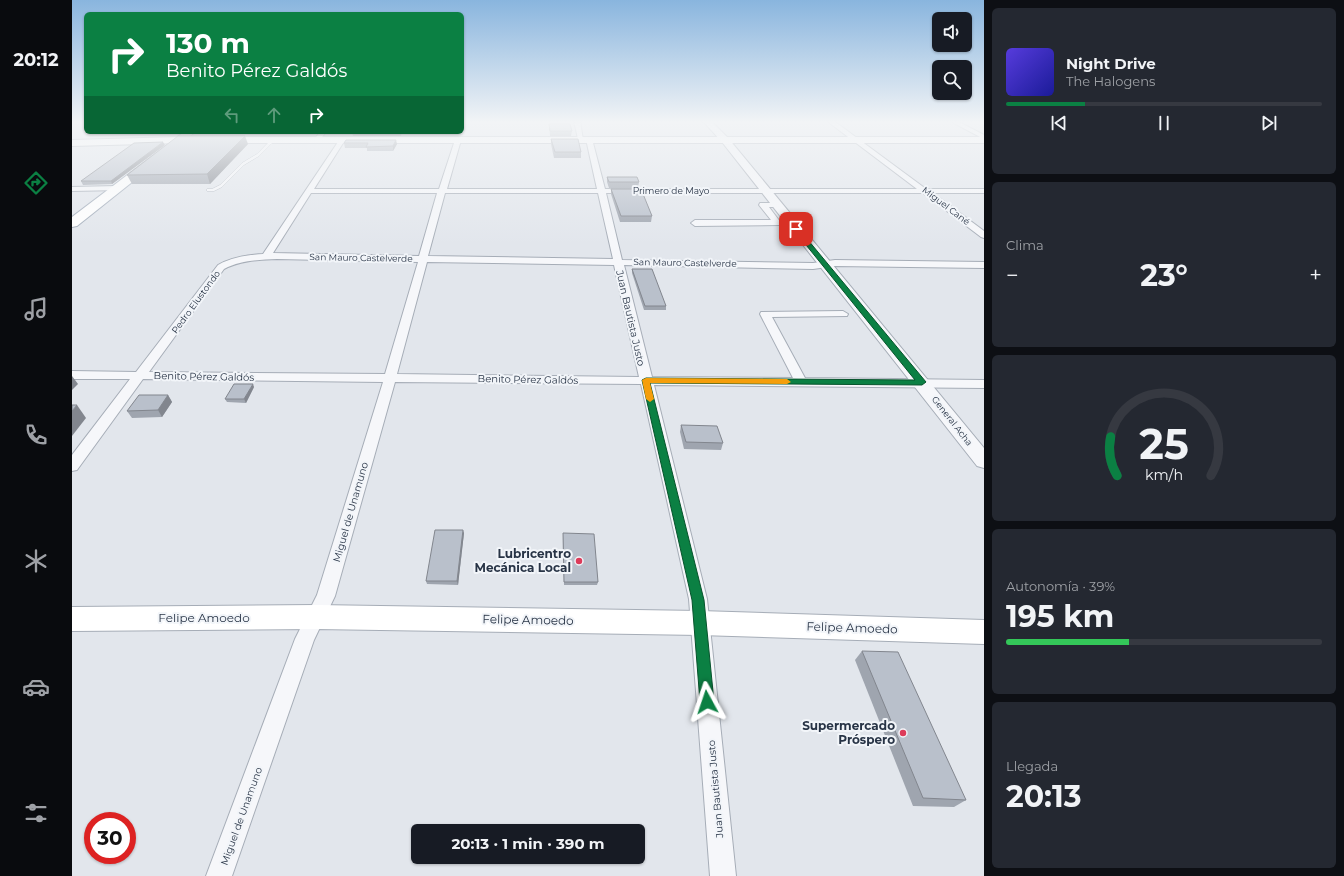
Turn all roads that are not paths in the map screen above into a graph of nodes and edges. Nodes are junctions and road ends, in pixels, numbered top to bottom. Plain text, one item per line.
1 (151, 162) edge
2 (247, 162) edge
3 (328, 162) edge
4 (448, 162) edge
5 (592, 162) edge
6 (742, 162) edge
7 (886, 162) edge
8 (117, 188) junction
9 (72, 189) edge
10 (208, 190) edge
11 (309, 191) junction
12 (442, 191) junction
13 (600, 191) junction
14 (925, 191) junction
15 (984, 191) edge
16 (766, 192) junction
17 (777, 205) junction
18 (72, 223) edge
19 (695, 223) dead end
20 (984, 235) edge
21 (266, 257) junction
22 (423, 259) junction
23 (618, 262) junction
24 (825, 265) junction
25 (984, 265) edge
26 (843, 314) dead end
27 (72, 375) edge
28 (141, 375) junction
29 (390, 378) junction
30 (646, 380) junction
31 (801, 382) junction
32 (922, 382) junction
33 (984, 384) edge
34 (984, 461) edge
35 (72, 466) edge
36 (316, 617) junction
37 (72, 619) edge
38 (700, 623) junction
39 (984, 632) edge
40 (219, 876) edge
41 (723, 876) edge

1 - 8 main road
2 - 10 lane
3 - 11 street
4 - 12 street, Miguel de Unamuno
5 - 13 street, Juan Bautista Justo
6 - 16 street, General Acha
7 - 14 street, Miguel Cané
8 - 9 street
8 - 18 main road
11 - 12 street, Primero de Mayo
11 - 21 street
12 - 13 street, Primero de Mayo
12 - 22 street, Miguel de Unamuno
13 - 16 street, Primero de Mayo
13 - 23 street, Juan Bautista Justo
14 - 15 street, Primero de Mayo
14 - 16 street, Primero de Mayo
14 - 20 street, Miguel Cané
16 - 17 street, General Acha
17 - 19 street
17 - 24 street, General Acha
21 - 22 street, San Mauro Castelverde
21 - 28 street, Pedro Elustondo
22 - 23 street, San Mauro Castelverde
22 - 29 street, Miguel de Unamuno
23 - 24 street, San Mauro Castelverde
23 - 30 street, Juan Bautista Justo
24 - 25 street, San Mauro Castelverde
24 - 32 street, General Acha
26 - 31 street
27 - 28 street, Benito Pérez Galdós
28 - 29 street, Benito Pérez Galdós
28 - 35 street, Pedro Elustondo
29 - 30 street, Benito Pérez Galdós
29 - 36 street, Miguel de Unamuno
30 - 31 street, Benito Pérez Galdós
30 - 38 street, Juan Bautista Justo
31 - 32 street, Benito Pérez Galdós
32 - 33 street, Benito Pérez Galdós
32 - 34 street, General Acha
36 - 37 main road, Felipe Amoedo
36 - 38 main road, Felipe Amoedo
36 - 40 street, Miguel de Unamuno
38 - 39 main road, Felipe Amoedo
38 - 41 street, Juan Bautista Justo

